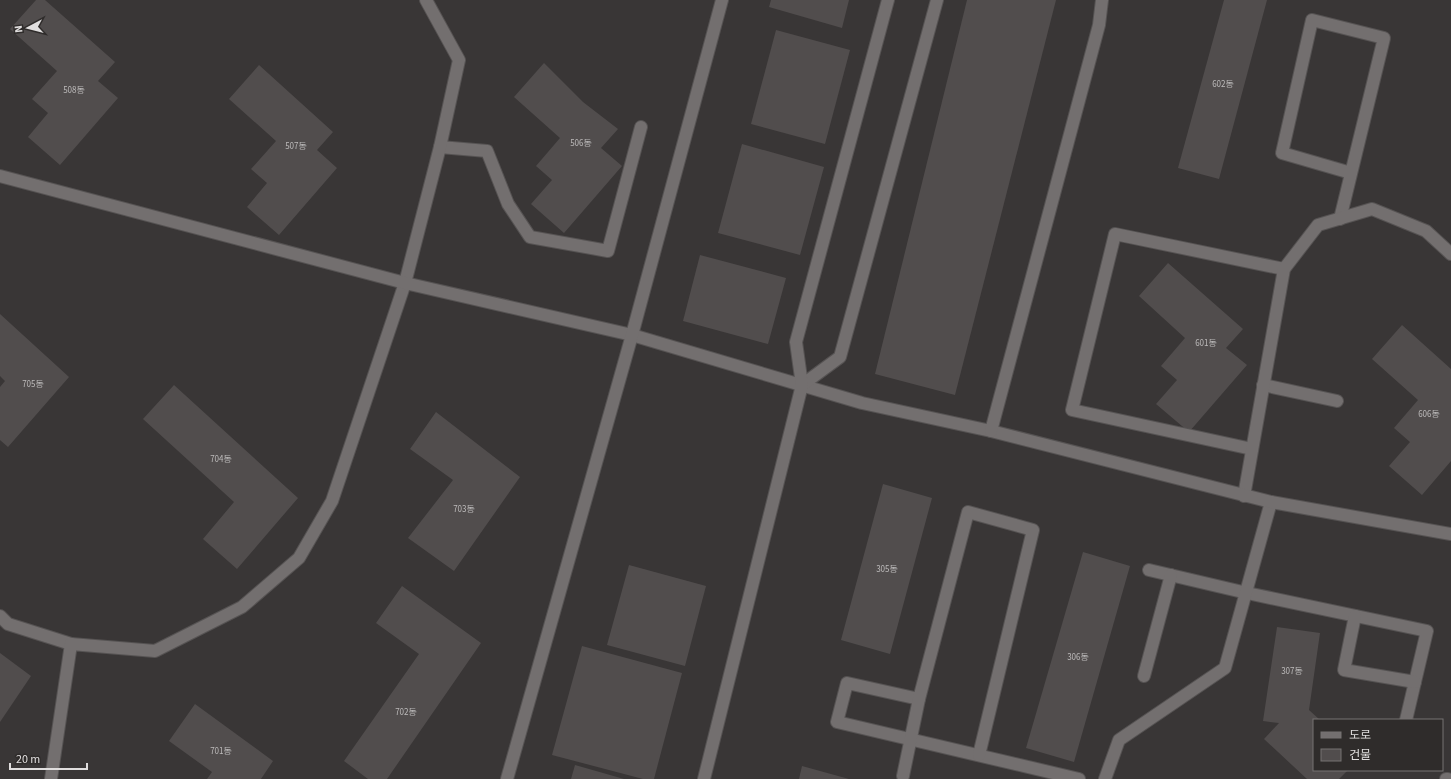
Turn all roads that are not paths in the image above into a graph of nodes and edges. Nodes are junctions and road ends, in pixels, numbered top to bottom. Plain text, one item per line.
1 (426, 0) edge
2 (722, 0) edge
3 (888, 0) edge
4 (938, 0) edge
5 (1102, 0) edge
6 (641, 127) dead end
7 (440, 147) junction
8 (1351, 173) junction
9 (0, 176) edge
10 (1340, 219) junction
11 (1451, 254) edge
12 (1284, 269) junction
13 (406, 283) junction
14 (632, 335) junction
15 (802, 385) junction
16 (1264, 385) junction
17 (1337, 401) dead end
18 (991, 431) junction
19 (1252, 449) junction
20 (1244, 496) junction
21 (1271, 502) junction
22 (1451, 534) edge
23 (1149, 570) dead end
24 (1171, 575) junction
25 (1247, 593) junction
26 (0, 616) edge
27 (1355, 616) junction
28 (71, 644) junction
29 (1144, 676) dead end
30 (1415, 682) junction
31 (919, 699) junction
32 (1406, 719) edge
33 (912, 739) junction
34 (979, 755) junction
35 (903, 776) dead end
36 (51, 779) edge
37 (507, 779) edge
38 (704, 779) edge
39 (1079, 779) edge
40 (1105, 779) edge

1 - 7 street
2 - 14 street
3 - 15 street
4 - 15 street
5 - 18 street
6 - 7 street
7 - 13 street
8 - 8 street
8 - 10 street
9 - 13 street
10 - 11 street
10 - 12 street
12 - 16 street
12 - 19 street
13 - 14 street
13 - 28 street
14 - 15 street
14 - 37 street
15 - 18 street
15 - 38 street
16 - 17 street
16 - 19 street
18 - 20 street
19 - 20 street
20 - 21 street
21 - 22 street
21 - 25 street
23 - 24 street
24 - 25 street
24 - 29 street
25 - 27 street
25 - 40 street
26 - 28 street
27 - 30 street
27 - 30 street
28 - 36 street
30 - 32 street
31 - 33 street
31 - 33 street
31 - 34 street
33 - 34 street
33 - 35 street
34 - 39 street

